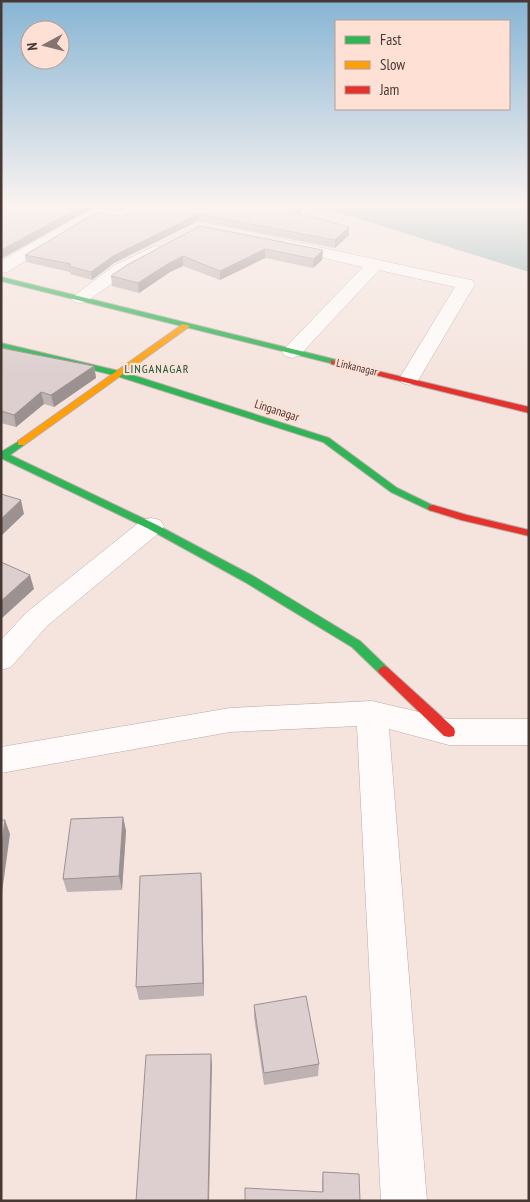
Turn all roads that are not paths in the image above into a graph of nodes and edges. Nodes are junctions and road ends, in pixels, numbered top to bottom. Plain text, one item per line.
1 (134, 262) edge
2 (371, 262) edge
3 (376, 263) junction
4 (1, 279) edge
5 (80, 298) junction
6 (186, 326) junction
7 (1, 345) edge
8 (292, 352) junction
9 (120, 374) junction
10 (409, 379) junction
11 (529, 410) edge
12 (2, 455) edge
13 (151, 526) junction
14 (529, 533) edge
15 (1, 659) edge
16 (372, 713) junction
17 (449, 732) junction
18 (529, 732) edge
19 (1, 760) edge
20 (404, 1201) edge

1 - 5 street
2 - 3 street
3 - 8 street
3 - 10 street
4 - 5 street, Linkanagar
5 - 6 street, Linkanagar
6 - 8 street, Linkanagar
6 - 9 street
7 - 9 street, Linganagar
8 - 10 street, Linkanagar
9 - 12 street
9 - 14 street, Linganagar
10 - 11 street, Linkanagar
12 - 13 street
13 - 15 street
13 - 17 street
16 - 17 street
16 - 19 street
16 - 20 street
17 - 18 street

